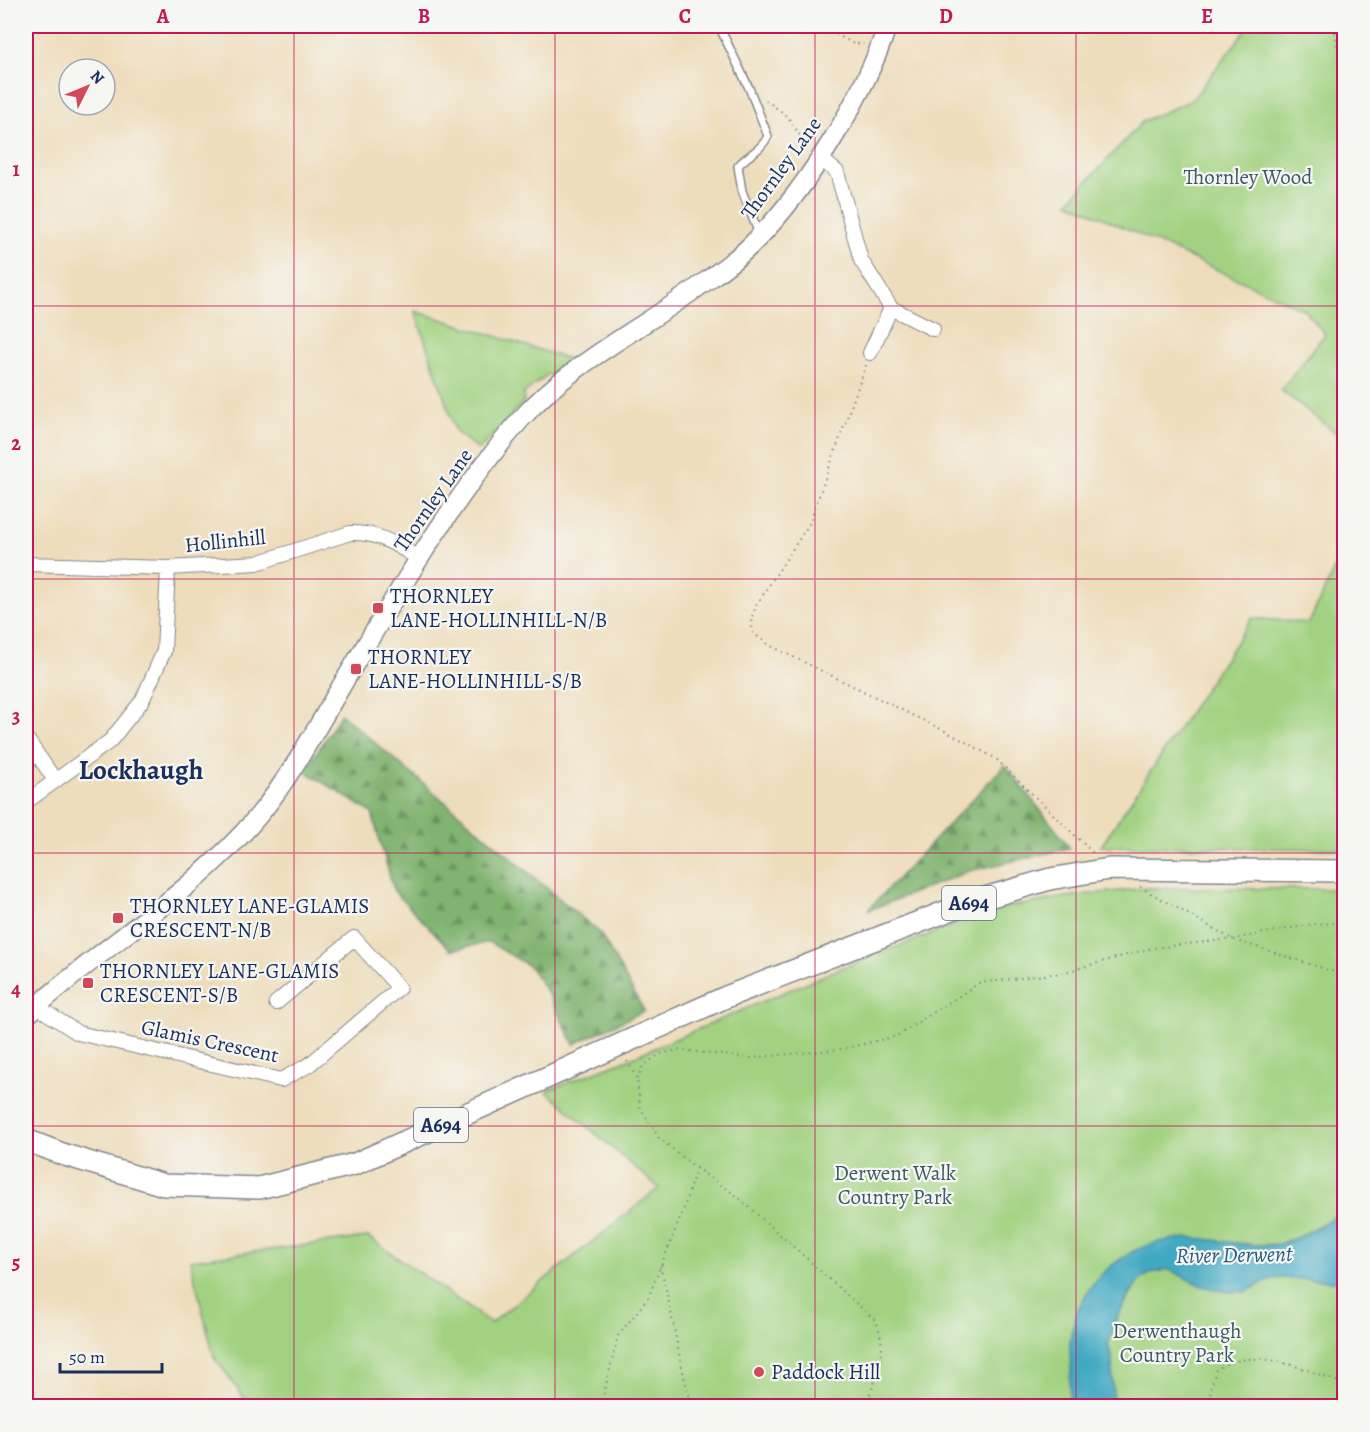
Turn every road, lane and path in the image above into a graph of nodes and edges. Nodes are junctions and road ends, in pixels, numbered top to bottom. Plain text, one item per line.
1 (719, 26) edge
2 (820, 26) edge
3 (1334, 26) edge
4 (883, 40) edge
5 (1344, 85) edge
6 (749, 88) junction
7 (820, 158) junction
8 (760, 236) junction
9 (891, 308) junction
10 (933, 329) dead end
11 (870, 353) joint
12 (418, 558) junction
13 (26, 564) edge
14 (168, 568) junction
15 (26, 738) edge
16 (55, 780) junction
17 (26, 802) edge
18 (1109, 869) junction
19 (1344, 871) edge
20 (1139, 887) dead end
21 (1344, 923) edge
22 (1232, 939) junction
23 (1344, 975) edge
24 (276, 1003) dead end
25 (31, 1011) edge
26 (617, 1046) junction
27 (637, 1078) junction
28 (26, 1140) edge
29 (696, 1168) junction
30 (660, 1266) junction
31 (1344, 1384) edge
32 (601, 1407) edge
33 (692, 1407) edge
34 (865, 1407) edge
35 (1212, 1407) edge

1 - 6 lane
2 - 4 path
3 - 5 path
4 - 7 street, Thornley Lane
6 - 7 path
6 - 8 lane
7 - 8 street, Thornley Lane
7 - 9 street
8 - 12 street, Thornley Lane
9 - 10 street
9 - 11 street
11 - 18 path
12 - 14 street, Hollinhill
12 - 25 street, Thornley Lane
13 - 14 street, Hollinhill
14 - 16 street
15 - 16 street
16 - 17 street
18 - 19 main road, A694
18 - 26 main road, A694
20 - 22 path
21 - 22 path
22 - 23 path
22 - 27 path
24 - 25 street, Glamis Crescent
26 - 27 path
26 - 28 main road, A694
27 - 29 path
29 - 30 path
29 - 34 path
30 - 32 path
30 - 33 path
31 - 35 path

